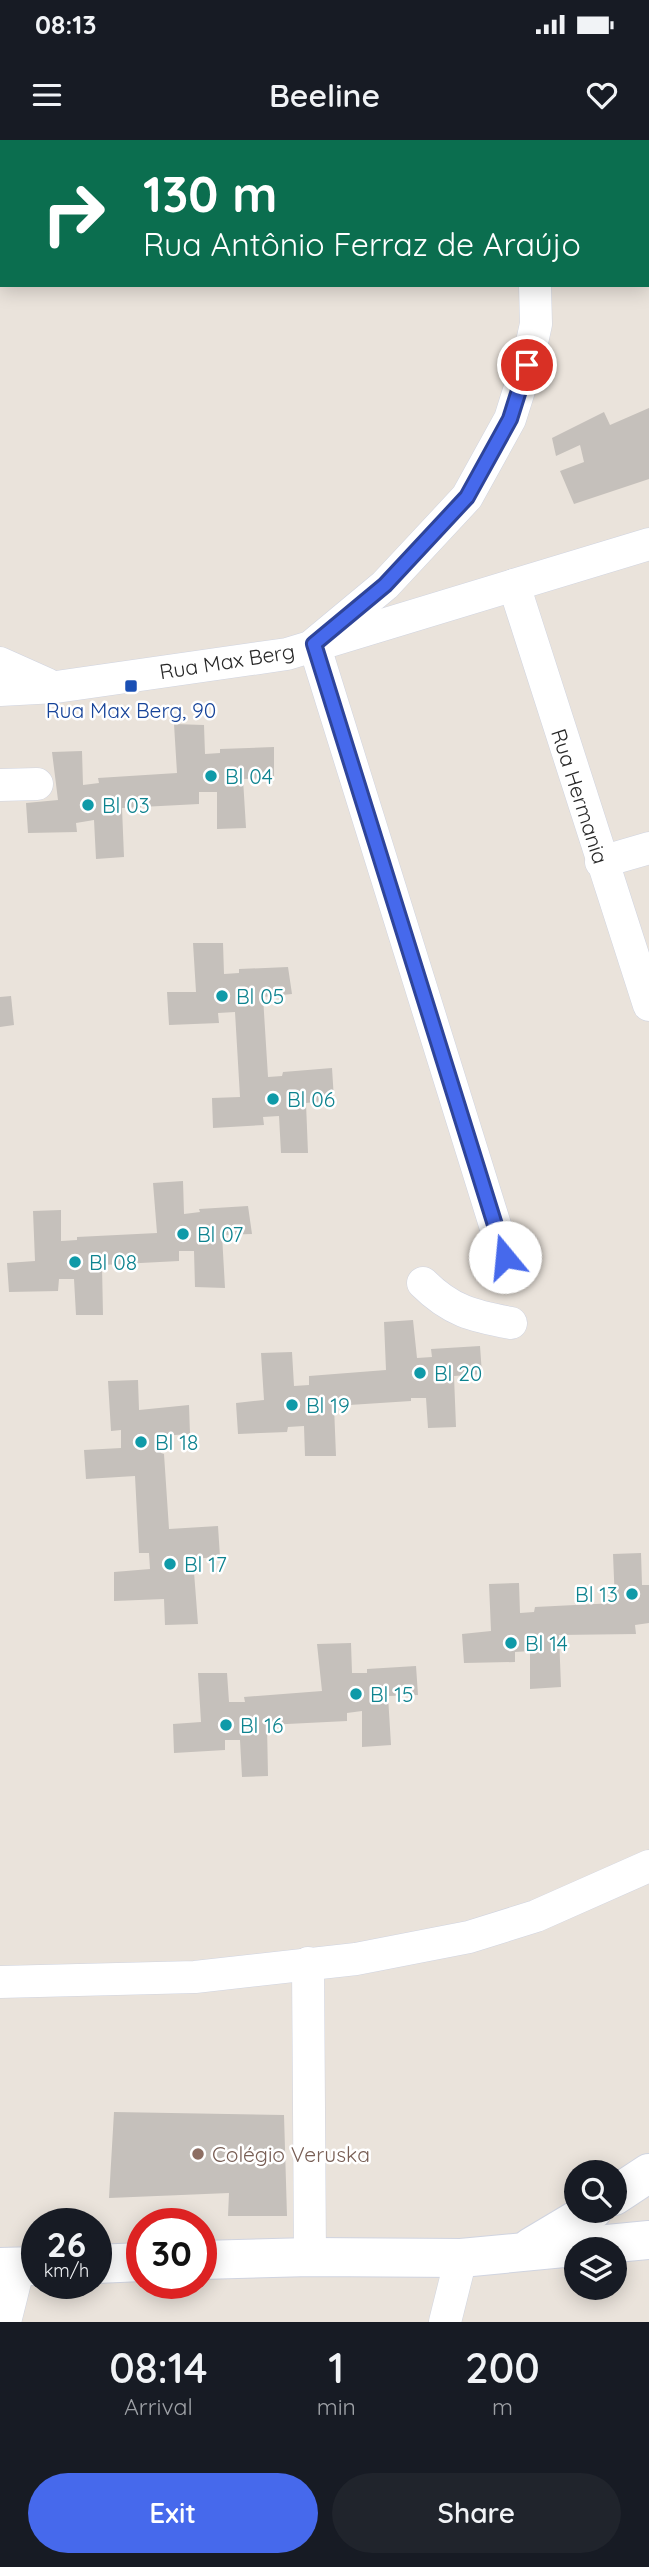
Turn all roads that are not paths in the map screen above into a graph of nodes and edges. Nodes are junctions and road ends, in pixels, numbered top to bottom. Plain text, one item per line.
1 (535, 287) edge
2 (649, 544) edge
3 (514, 585) junction
4 (314, 644) junction
5 (0, 663) edge
6 (56, 687) junction
7 (0, 690) edge
8 (37, 784) dead end
9 (0, 785) edge
10 (649, 848) edge
11 (601, 862) junction
12 (649, 1005) edge
13 (505, 1257) dead end
14 (423, 1283) dead end
15 (511, 1323) dead end
16 (649, 1866) edge
17 (308, 1963) junction
18 (0, 1982) edge
19 (649, 2173) edge
20 (627, 2187) edge
21 (571, 2223) edge
22 (649, 2240) edge
23 (520, 2254) junction
24 (310, 2257) junction
25 (461, 2258) junction
26 (217, 2260) edge
27 (18, 2266) edge
28 (5, 2322) edge
29 (445, 2322) edge

1 - 4 street
2 - 3 street, Rua Max Berg
3 - 4 street, Rua Max Berg
3 - 11 street, Rua Hermania
4 - 6 street, Rua Max Berg
4 - 13 street
5 - 6 street
6 - 7 street, Rua Max Berg
8 - 9 street
10 - 11 street
11 - 12 street, Rua Hermania
14 - 15 street
16 - 17 street
17 - 18 street
17 - 24 street
19 - 20 main road
21 - 23 main road
22 - 23 main road
23 - 25 main road
24 - 25 main road
24 - 26 main road
25 - 29 street
27 - 28 street

